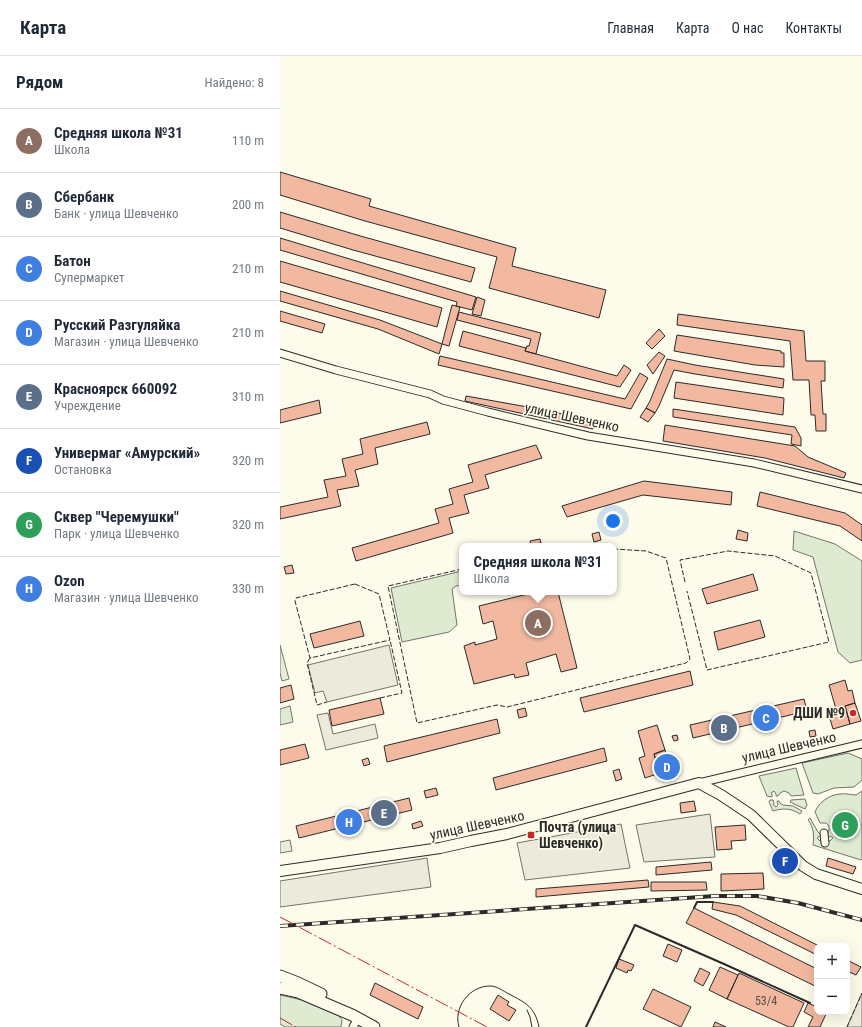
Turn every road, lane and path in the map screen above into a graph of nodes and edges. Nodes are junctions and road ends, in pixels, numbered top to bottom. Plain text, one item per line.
1 (280, 353) edge
2 (862, 489) edge
3 (862, 744) edge
4 (699, 782) junction
5 (280, 871) edge
6 (862, 889) edge
7 (280, 976) edge
8 (280, 988) edge
9 (354, 1020) edge
10 (374, 1027) edge

1 - 2 street, улица Шевченко
3 - 4 street, улица Шевченко
4 - 5 street, улица Шевченко
4 - 6 street
7 - 9 main road
8 - 9 main road
9 - 10 main road

